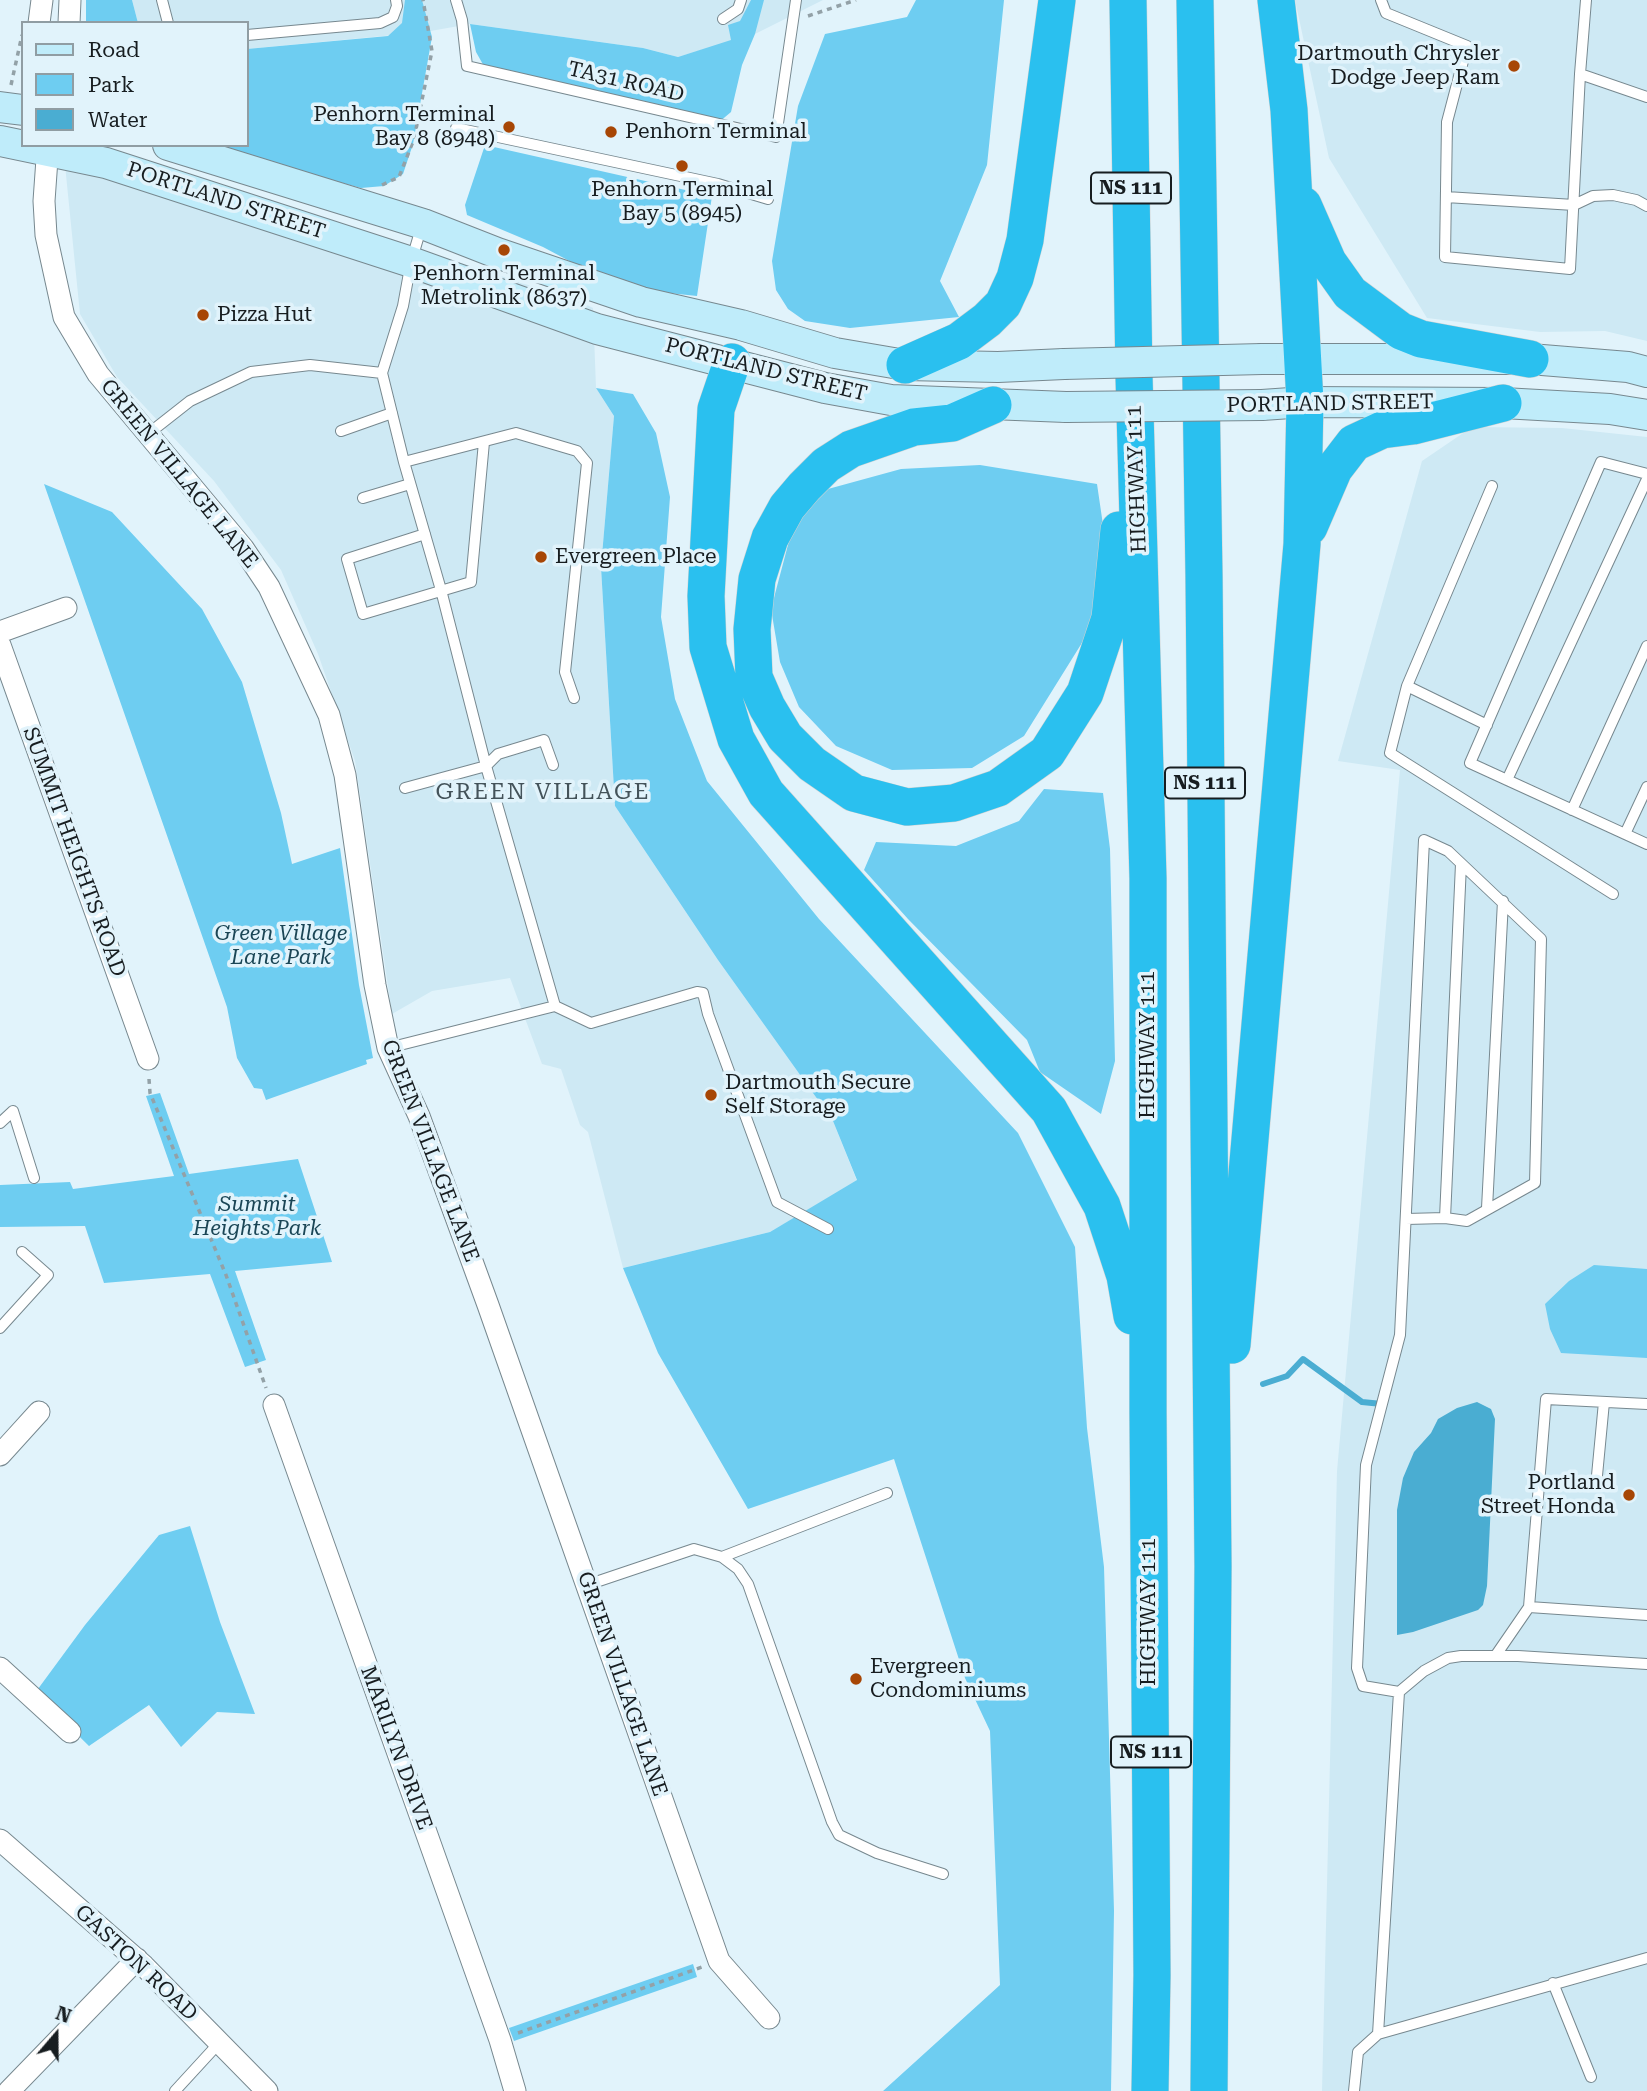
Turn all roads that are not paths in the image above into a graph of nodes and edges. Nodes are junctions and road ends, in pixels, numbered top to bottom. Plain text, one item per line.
1 (42, 0) edge
2 (70, 0) edge
3 (162, 0) edge
4 (396, 0) edge
5 (456, 0) edge
6 (741, 0) edge
7 (796, 0) edge
8 (1058, 0) edge
9 (1128, 0) edge
10 (1195, 0) edge
11 (1276, 0) edge
12 (1381, 0) edge
13 (1586, 0) edge
14 (723, 19) dead end
15 (39, 21) edge
16 (69, 21) edge
17 (167, 21) edge
18 (248, 35) edge
19 (1580, 74) junction
20 (1647, 97) edge
21 (456, 128) dead end
22 (0, 141) edge
23 (21, 144) edge
24 (174, 147) edge
25 (48, 148) edge
26 (1292, 181) junction
27 (1446, 197) junction
28 (768, 199) dead end
29 (1574, 205) junction
30 (1647, 206) edge
31 (423, 224) junction
32 (411, 262) junction
33 (741, 325) junction
34 (1530, 359) junction
35 (1303, 360) junction
36 (732, 362) junction
37 (905, 365) junction
38 (1647, 372) edge
39 (382, 373) junction
40 (1134, 376) junction
41 (1306, 402) junction
42 (1503, 403) junction
43 (993, 405) junction
44 (392, 413) junction
45 (1647, 415) edge
46 (341, 431) dead end
47 (148, 434) junction
48 (484, 442) junction
49 (404, 462) junction
50 (1647, 477) edge
51 (410, 484) junction
52 (1492, 486) dead end
53 (363, 498) dead end
54 (425, 534) junction
55 (1302, 544) junction
56 (441, 590) junction
57 (66, 608) dead end
58 (0, 632) edge
59 (0, 645) edge
60 (1647, 646) edge
61 (1407, 686) junction
62 (574, 698) dead end
63 (1487, 725) junction
64 (553, 765) dead end
65 (486, 766) junction
66 (1507, 780) junction
67 (1647, 787) edge
68 (405, 788) dead end
69 (1572, 810) junction
70 (1625, 834) junction
71 (1647, 844) edge
72 (1461, 864) junction
73 (1613, 894) dead end
74 (1503, 901) junction
75 (555, 1006) junction
76 (388, 1048) junction
77 (148, 1059) road end
78 (0, 1123) edge
79 (34, 1178) dead end
80 (1487, 1208) junction
81 (1445, 1218) junction
82 (1406, 1219) junction
83 (828, 1229) dead end
84 (22, 1252) dead end
85 (0, 1328) edge
86 (1604, 1402) junction
87 (1647, 1404) edge
88 (274, 1405) road end
89 (39, 1412) dead end
90 (1148, 1412) junction
91 (0, 1455) edge
92 (1597, 1486) dead end
93 (887, 1493) dead end
94 (722, 1557) junction
95 (1213, 1566) junction
96 (587, 1585) junction
97 (1529, 1607) junction
98 (1647, 1615) edge
99 (1496, 1655) junction
100 (1647, 1664) edge
101 (0, 1668) edge
102 (1399, 1692) junction
103 (70, 1732) dead end
104 (0, 1840) edge
105 (943, 1874) dead end
106 (1647, 1958) edge
107 (137, 1959) junction
108 (1553, 1983) junction
109 (769, 2018) dead end
110 (1378, 2034) junction
111 (219, 2043) junction
112 (1591, 2077) dead end
113 (9, 2091) edge
114 (175, 2091) edge
115 (267, 2091) edge
116 (516, 2091) edge
117 (1150, 2091) edge
118 (1209, 2091) edge
119 (1354, 2091) edge

1 - 15 street
2 - 16 street
3 - 17 lane
4 - 18 lane
5 - 7 lane, TA31 ROAD
6 - 14 lane
8 - 37 highway
9 - 40 highway, HIGHWAY 111 / NS 111
10 - 95 highway, NS 111
11 - 26 highway
12 - 27 lane
13 - 19 lane
19 - 20 lane
19 - 29 lane
21 - 28 lane
22 - 23 main road, PORTLAND STREET
24 - 31 main road, PORTLAND STREET
25 - 32 main road, PORTLAND STREET
25 - 47 street, GREEN VILLAGE LANE
26 - 34 highway
26 - 35 highway
27 - 29 lane
27 - 29 lane
29 - 30 lane
31 - 32 lane
31 - 33 main road, PORTLAND STREET
32 - 36 main road, PORTLAND STREET
32 - 39 lane
33 - 36 main road
33 - 37 main road, PORTLAND STREET
34 - 35 main road, PORTLAND STREET
34 - 38 main road, PORTLAND STREET
35 - 37 main road, PORTLAND STREET, bridge
35 - 41 highway
36 - 43 main road, PORTLAND STREET
36 - 90 highway
39 - 44 lane
39 - 47 lane
40 - 43 highway
40 - 90 highway, HIGHWAY 111 / NS 111
41 - 42 main road, PORTLAND STREET
41 - 43 main road, PORTLAND STREET, bridge
41 - 55 highway
42 - 45 main road, PORTLAND STREET
42 - 55 highway
44 - 46 lane
44 - 49 lane
47 - 76 street, GREEN VILLAGE LANE
48 - 49 lane
48 - 56 lane
48 - 62 lane
49 - 51 lane
50 - 63 lane
50 - 66 lane
51 - 53 lane
51 - 54 lane
52 - 61 lane
54 - 56 lane
54 - 56 lane
55 - 95 highway
56 - 65 lane
57 - 58 street
59 - 77 street, SUMMIT HEIGHTS ROAD
60 - 69 lane
61 - 63 lane
61 - 73 lane
63 - 66 lane
64 - 65 lane
65 - 68 lane
65 - 75 lane
66 - 69 lane
67 - 70 lane
69 - 70 lane
70 - 71 lane
72 - 74 lane
72 - 81 lane
72 - 82 lane
74 - 80 lane
74 - 80 lane
75 - 76 lane
75 - 83 lane
76 - 96 street, GREEN VILLAGE LANE
78 - 79 lane
80 - 81 lane
81 - 82 lane
82 - 102 lane
84 - 85 lane
86 - 87 lane
86 - 92 lane
86 - 97 lane
88 - 116 street, MARILYN DRIVE
89 - 91 street
90 - 117 highway, HIGHWAY 111 / NS 111
93 - 94 lane
94 - 96 lane
94 - 105 lane
95 - 118 highway, NS 111
96 - 109 street, GREEN VILLAGE LANE
97 - 98 lane
97 - 99 lane
99 - 100 lane
99 - 102 lane
101 - 103 street
102 - 110 lane
104 - 107 street, GASTON ROAD
106 - 108 lane
107 - 111 street, GASTON ROAD
107 - 113 street
108 - 110 lane
108 - 112 lane
110 - 119 lane
111 - 114 lane
111 - 115 street, GASTON ROAD

